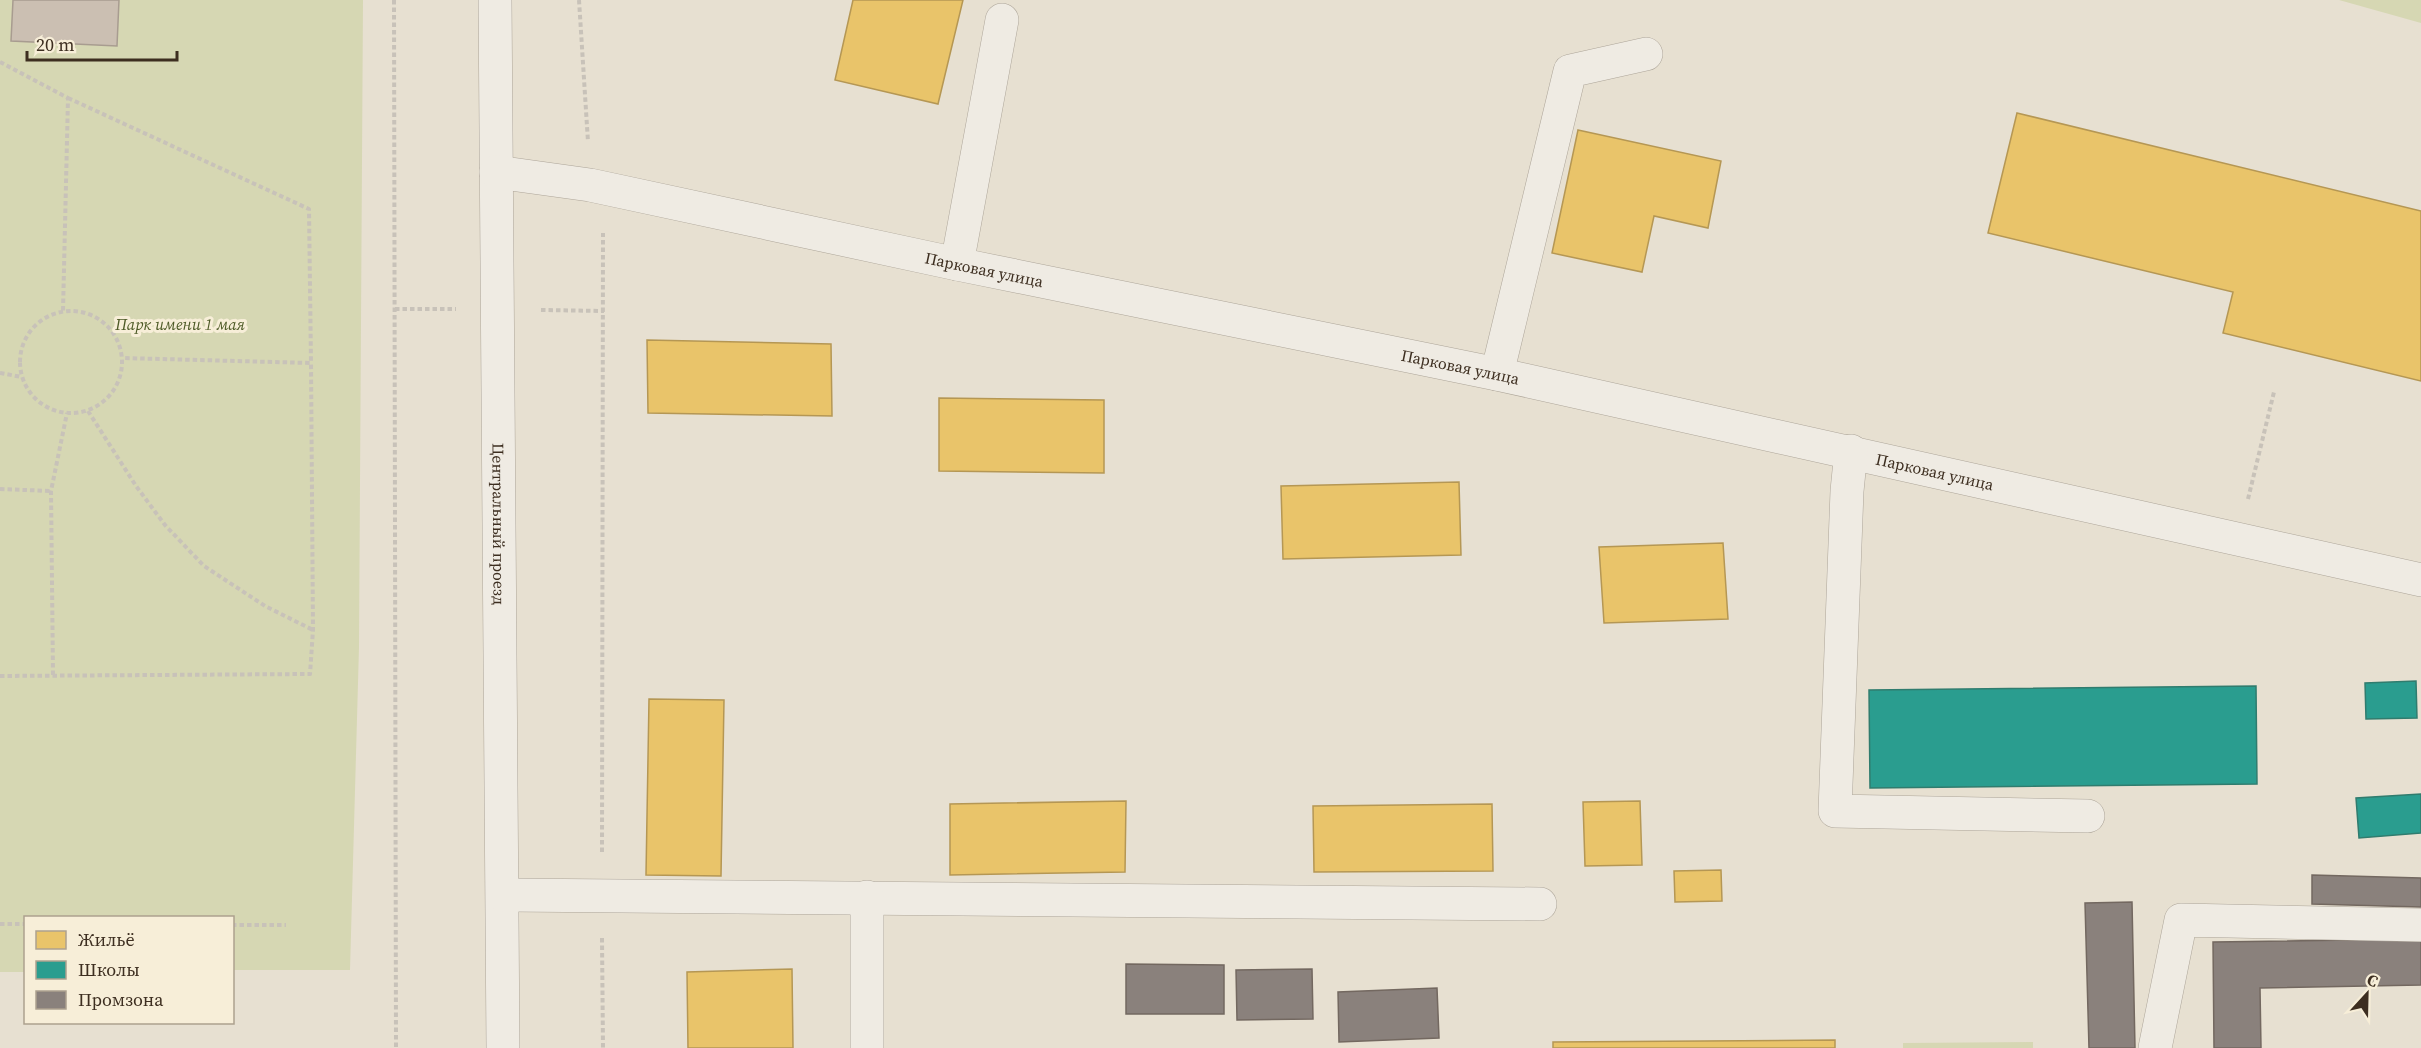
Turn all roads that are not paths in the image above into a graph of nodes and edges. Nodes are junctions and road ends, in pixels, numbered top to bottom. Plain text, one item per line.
1 (495, 0) edge
2 (1002, 20) dead end
3 (1646, 54) dead end
4 (496, 172) junction
5 (957, 264) junction
6 (1497, 374) junction
7 (1851, 451) junction
8 (2421, 580) edge
9 (2088, 816) dead end
10 (502, 895) junction
11 (867, 897) junction
12 (1540, 904) dead end
13 (2421, 925) edge
14 (503, 1048) edge
15 (867, 1048) edge
16 (2155, 1048) edge

1 - 4 street, Центральный проезд
2 - 5 street
3 - 6 street
4 - 5 street, Парковая улица
4 - 10 street, Центральный проезд
5 - 6 street, Парковая улица
6 - 7 street, Парковая улица
7 - 8 street, Парковая улица
7 - 9 street
10 - 11 street
10 - 14 street, Центральный проезд
11 - 12 street
11 - 15 street
13 - 16 street

